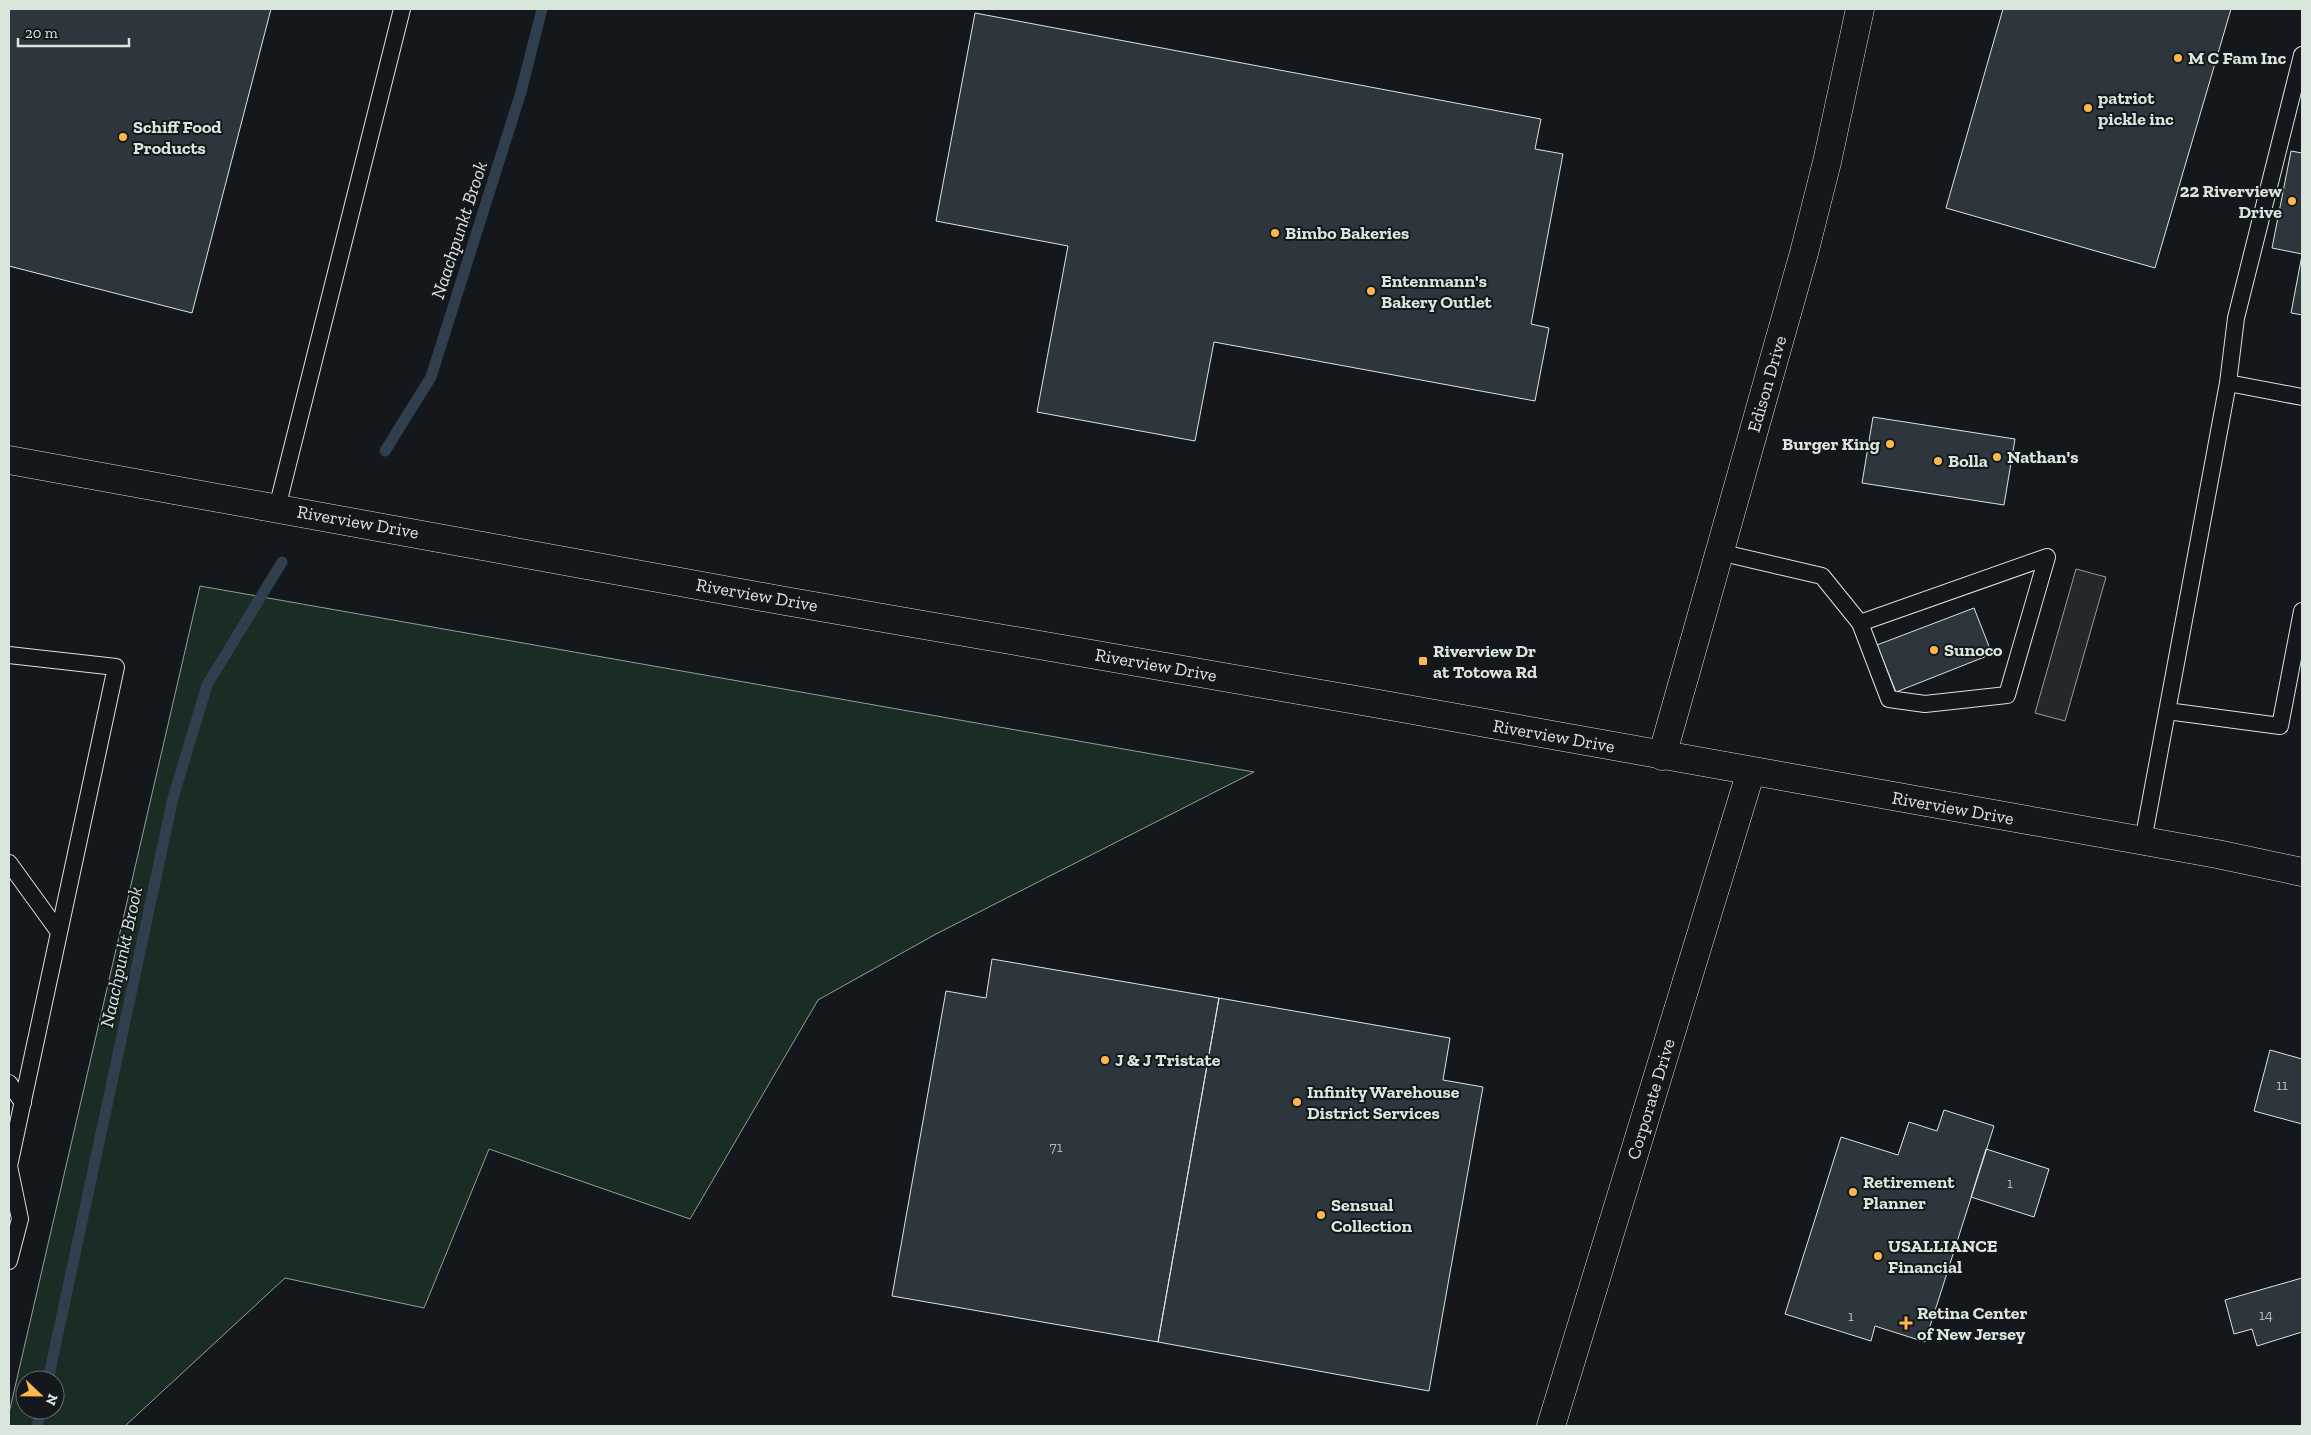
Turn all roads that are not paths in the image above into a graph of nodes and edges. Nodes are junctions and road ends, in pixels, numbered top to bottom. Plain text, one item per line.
1 (402, 9) edge
2 (1860, 9) edge
3 (2302, 55) edge
4 (2228, 383) junction
5 (2302, 398) edge
6 (9, 460) edge
7 (277, 508) junction
8 (1719, 552) junction
9 (2302, 611) edge
10 (1860, 623) junction
11 (9, 655) edge
12 (2167, 711) junction
13 (1662, 756) junction
14 (1750, 772) junction
15 (2143, 841) junction
16 (9, 863) edge
17 (2302, 872) edge
18 (59, 932) junction
19 (9, 1083) edge
20 (23, 1102) junction
21 (11, 1149) edge
22 (9, 1261) edge
23 (1551, 1426) edge

1 - 7 lane
2 - 8 main road, Edison Drive
3 - 4 lane
4 - 5 lane
4 - 12 lane
6 - 7 main road, Riverview Drive
7 - 13 main road, Riverview Drive
8 - 10 lane
8 - 13 main road, Edison Drive
9 - 12 lane
10 - 10 lane
11 - 18 lane
12 - 15 lane
13 - 14 main road, Riverview Drive
14 - 15 main road, Riverview Drive
14 - 23 main road, Corporate Drive
15 - 17 main road, Riverview Drive
16 - 18 lane
18 - 20 lane
19 - 20 lane
20 - 21 lane
21 - 22 lane

